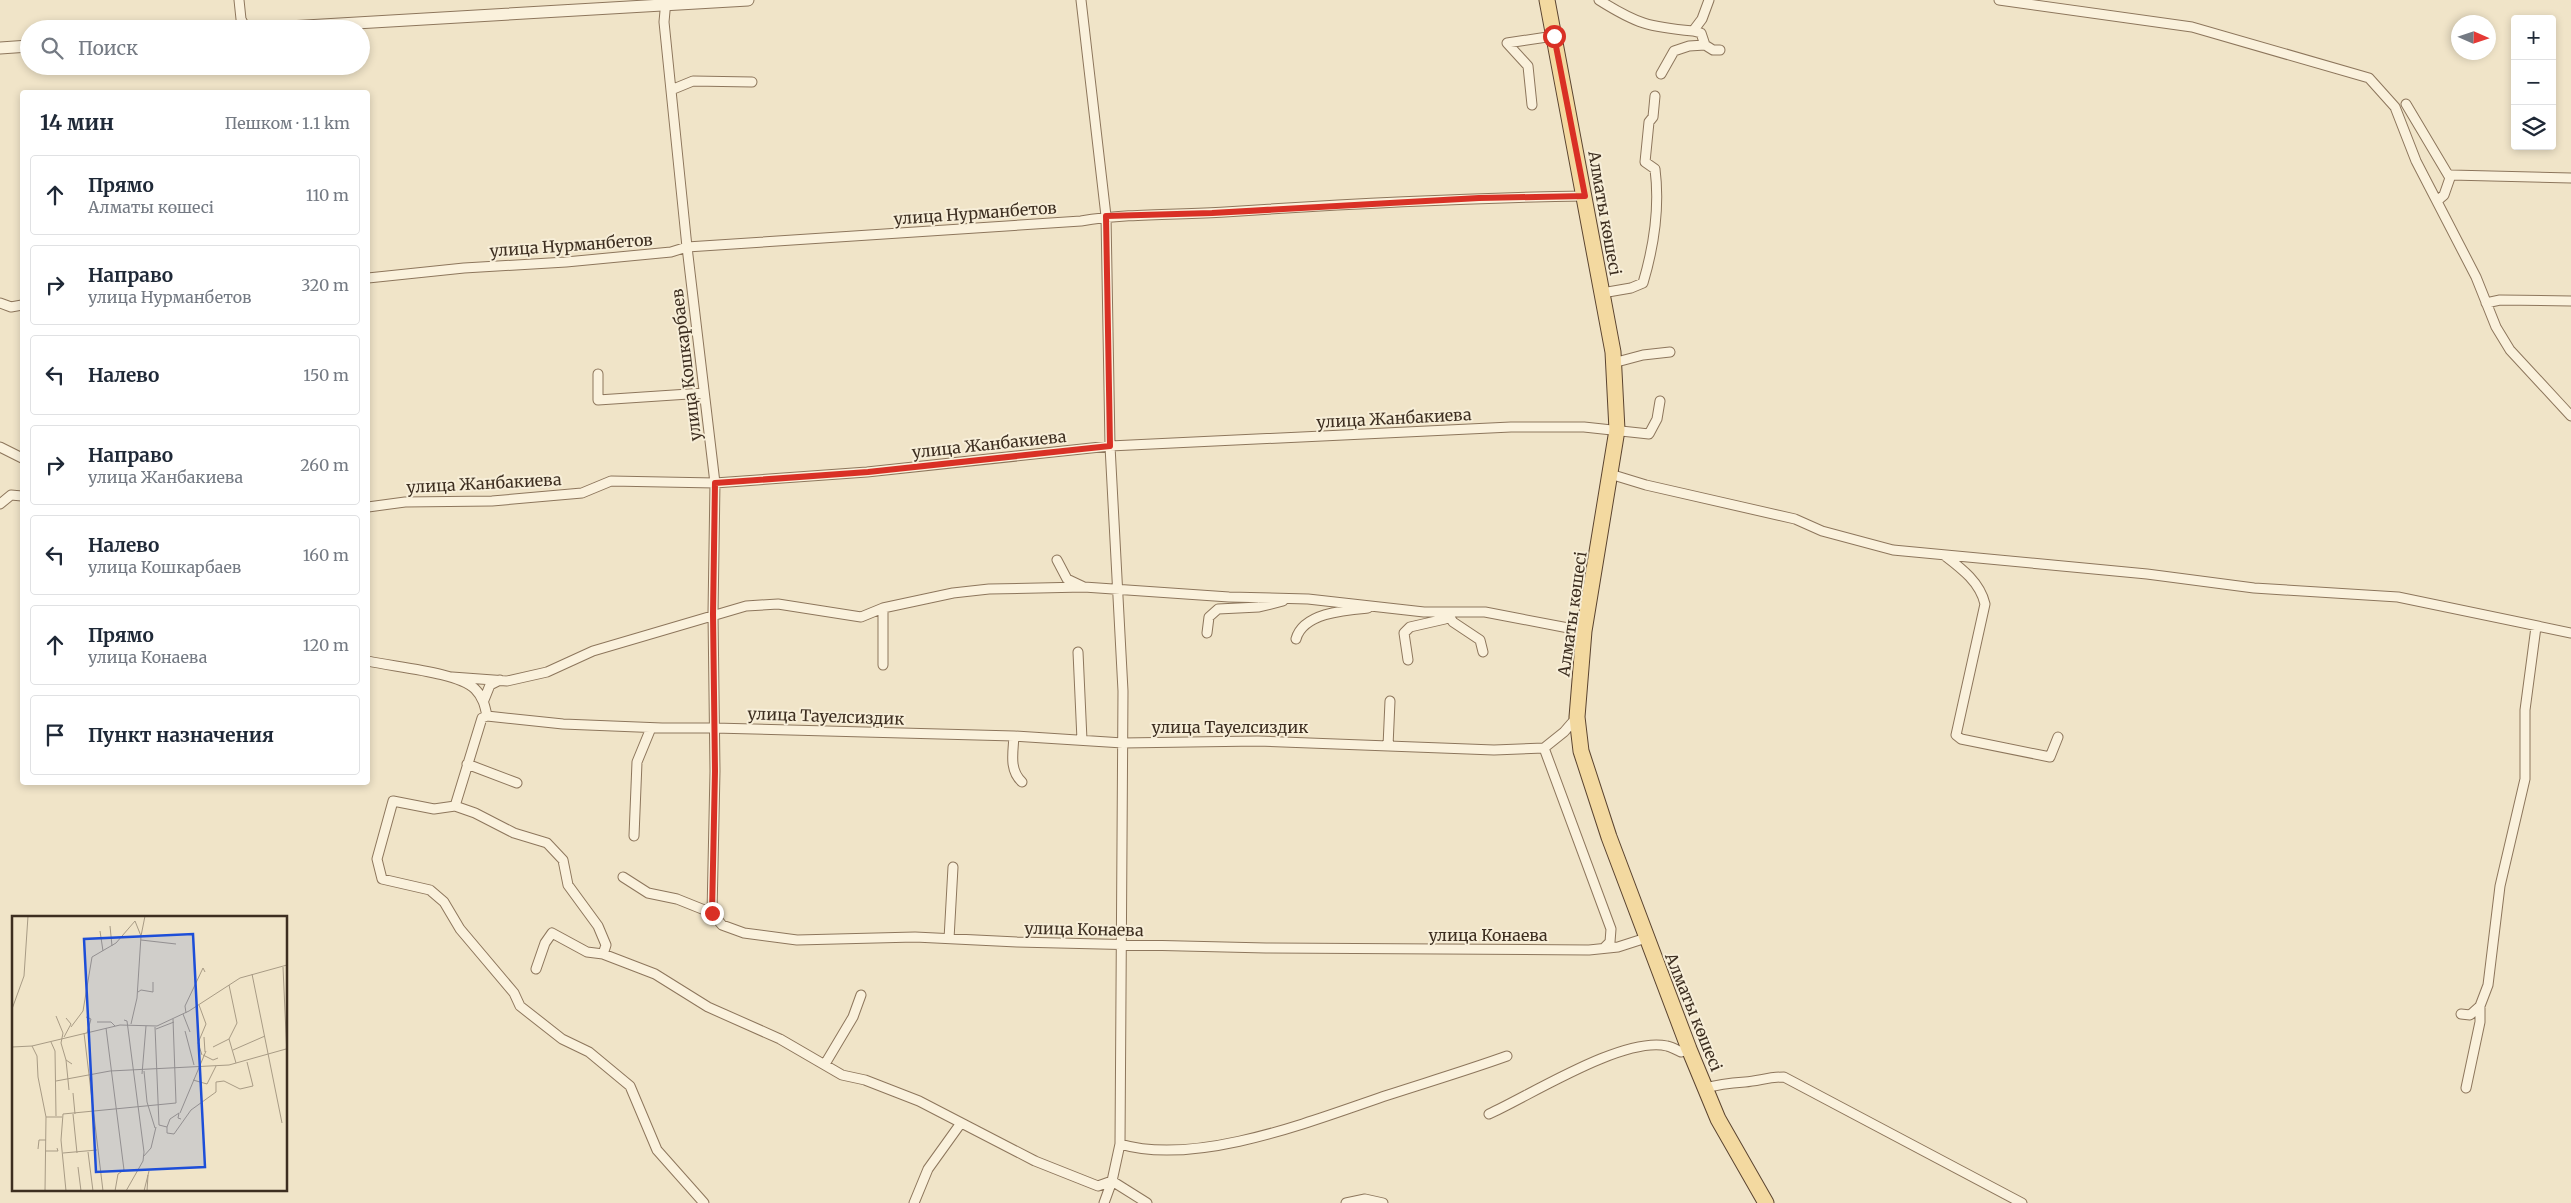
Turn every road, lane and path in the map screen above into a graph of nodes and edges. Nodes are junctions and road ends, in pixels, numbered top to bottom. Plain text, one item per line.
1 (238, 0) edge
2 (748, 0) edge
3 (1081, 0) edge
4 (1547, 0) edge
5 (1599, 0) edge
6 (1709, 0) edge
7 (1999, 0) edge
8 (665, 2) edge
9 (242, 20) edge
10 (370, 21) edge
11 (1693, 31) junction
12 (1554, 36) junction
13 (1705, 45) junction
14 (20, 47) edge
15 (0, 48) edge
16 (1720, 50) dead end
17 (1661, 74) dead end
18 (752, 82) dead end
19 (671, 90) junction
20 (1655, 96) dead end
21 (2406, 104) dead end
22 (1532, 105) dead end
23 (2450, 178) junction
24 (2571, 178) edge
25 (1585, 196) junction
26 (2437, 200) junction
27 (1106, 216) junction
28 (687, 248) junction
29 (370, 278) edge
30 (1602, 293) junction
31 (2571, 301) edge
32 (0, 303) edge
33 (2486, 303) junction
34 (20, 305) edge
35 (1670, 352) dead end
36 (1613, 363) junction
37 (598, 374) dead end
38 (704, 393) junction
39 (1660, 401) dead end
40 (2571, 416) edge
41 (1617, 430) junction
42 (0, 446) edge
43 (1110, 446) junction
44 (20, 457) edge
45 (1610, 474) junction
46 (715, 483) junction
47 (20, 496) edge
48 (0, 504) edge
49 (370, 507) edge
50 (1944, 555) junction
51 (1057, 560) dead end
52 (1084, 587) junction
53 (1118, 591) junction
54 (1291, 599) junction
55 (883, 608) junction
56 (1383, 608) junction
57 (713, 614) junction
58 (1448, 614) junction
59 (2536, 627) junction
60 (1584, 631) junction
61 (1207, 633) dead end
62 (2571, 634) edge
63 (1296, 639) dead end
64 (1078, 652) dead end
65 (1483, 652) dead end
66 (1408, 660) dead end
67 (370, 661) edge
68 (883, 665) dead end
69 (452, 677) junction
70 (500, 680) junction
71 (484, 700) junction
72 (1390, 702) dead end
73 (486, 716) junction
74 (1577, 717) junction
75 (650, 728) junction
76 (714, 728) junction
77 (1014, 736) junction
78 (2058, 737) dead end
79 (1082, 740) junction
80 (1123, 743) junction
81 (1388, 746) junction
82 (1544, 748) junction
83 (467, 764) junction
84 (1022, 782) dead end
85 (517, 783) dead end
86 (454, 806) junction
87 (634, 836) dead end
88 (953, 867) dead end
89 (623, 877) dead end
90 (712, 913) junction
91 (1646, 938) junction
92 (949, 939) junction
93 (1121, 944) junction
94 (1604, 948) junction
95 (603, 954) junction
96 (536, 969) dead end
97 (861, 995) dead end
98 (2480, 1006) junction
99 (2461, 1014) dead end
100 (1690, 1049) junction
101 (1507, 1056) dead end
102 (825, 1064) junction
103 (1706, 1088) junction
104 (2466, 1088) dead end
105 (1489, 1114) dead end
106 (961, 1123) junction
107 (1120, 1144) junction
108 (1112, 1181) junction
109 (704, 1203) edge
110 (914, 1203) edge
111 (1104, 1203) edge
112 (1146, 1203) edge
113 (1346, 1203) edge
114 (1383, 1203) edge
115 (1766, 1203) edge
116 (2022, 1203) edge

1 - 9 street
2 - 8 street
3 - 27 street
4 - 12 main road, Алматы көшесі
5 - 11 street
6 - 11 street
7 - 26 street
8 - 10 street
8 - 19 street, улица Кошкарбаев
11 - 13 street
12 - 22 street
12 - 25 main road, Алматы көшесі
13 - 16 street
13 - 17 street
14 - 15 street
18 - 19 street
19 - 28 street, улица Кошкарбаев
20 - 30 street
21 - 23 street
23 - 24 street
23 - 26 street
25 - 27 street, улица Нурманбетов
25 - 30 main road, Алматы көшесі
26 - 33 street
27 - 28 street, улица Нурманбетов
27 - 43 street
28 - 29 street, улица Нурманбетов
28 - 38 street, улица Кошкарбаев
30 - 36 main road, Алматы көшесі
31 - 33 street
32 - 34 street
33 - 40 street
35 - 36 street
36 - 41 main road, Алматы көшесі
37 - 38 street
38 - 46 street, улица Кошкарбаев
39 - 41 street, улица Жанбакиева
41 - 43 street, улица Жанбакиева
41 - 45 main road, Алматы көшесі
42 - 44 street
43 - 46 street, улица Жанбакиева
43 - 53 street
45 - 50 street
45 - 60 main road, Алматы көшесі
46 - 49 street, улица Жанбакиева
46 - 57 street, улица Кошкарбаев
47 - 48 street
50 - 59 street
50 - 78 street
51 - 52 street
52 - 53 street
52 - 55 street
53 - 54 street
53 - 80 street
54 - 56 street
54 - 61 street
55 - 57 street
55 - 68 street
56 - 58 street
56 - 63 street
57 - 70 street
57 - 76 street, улица Кошкарбаев
58 - 60 street
58 - 65 street
58 - 66 street
59 - 62 street
59 - 98 street
60 - 74 main road, Алматы көшесі
64 - 79 street
67 - 69 street
69 - 70 street
69 - 71 street
70 - 71 street
71 - 73 street
72 - 81 street
73 - 75 street, улица Тауелсиздик
73 - 83 street
74 - 82 street
74 - 91 main road, Алматы көшесі
75 - 76 street, улица Тауелсиздик
75 - 87 street
76 - 77 street, улица Тауелсиздик
76 - 90 street
77 - 79 street, улица Тауелсиздик
77 - 84 street
79 - 80 street, улица Тауелсиздик
80 - 81 street, улица Тауелсиздик
80 - 93 street
81 - 82 street, улица Тауелсиздик
82 - 94 street
83 - 85 street
83 - 86 street
86 - 95 street
86 - 109 street
88 - 92 street
89 - 90 street, улица Конаева
90 - 92 street, улица Конаева
91 - 94 street, улица Конаева
91 - 100 main road, Алматы көшесі
92 - 93 street, улица Конаева
93 - 94 street, улица Конаева
93 - 107 street
95 - 96 street
95 - 102 street
97 - 102 street
98 - 99 street
98 - 104 street
100 - 103 main road, Алматы көшесі
100 - 105 street
101 - 107 street
102 - 106 street
103 - 115 main road, Алматы көшесі
103 - 116 street
106 - 108 street
106 - 110 street
107 - 108 street
108 - 111 street
108 - 112 street
113 - 114 street

